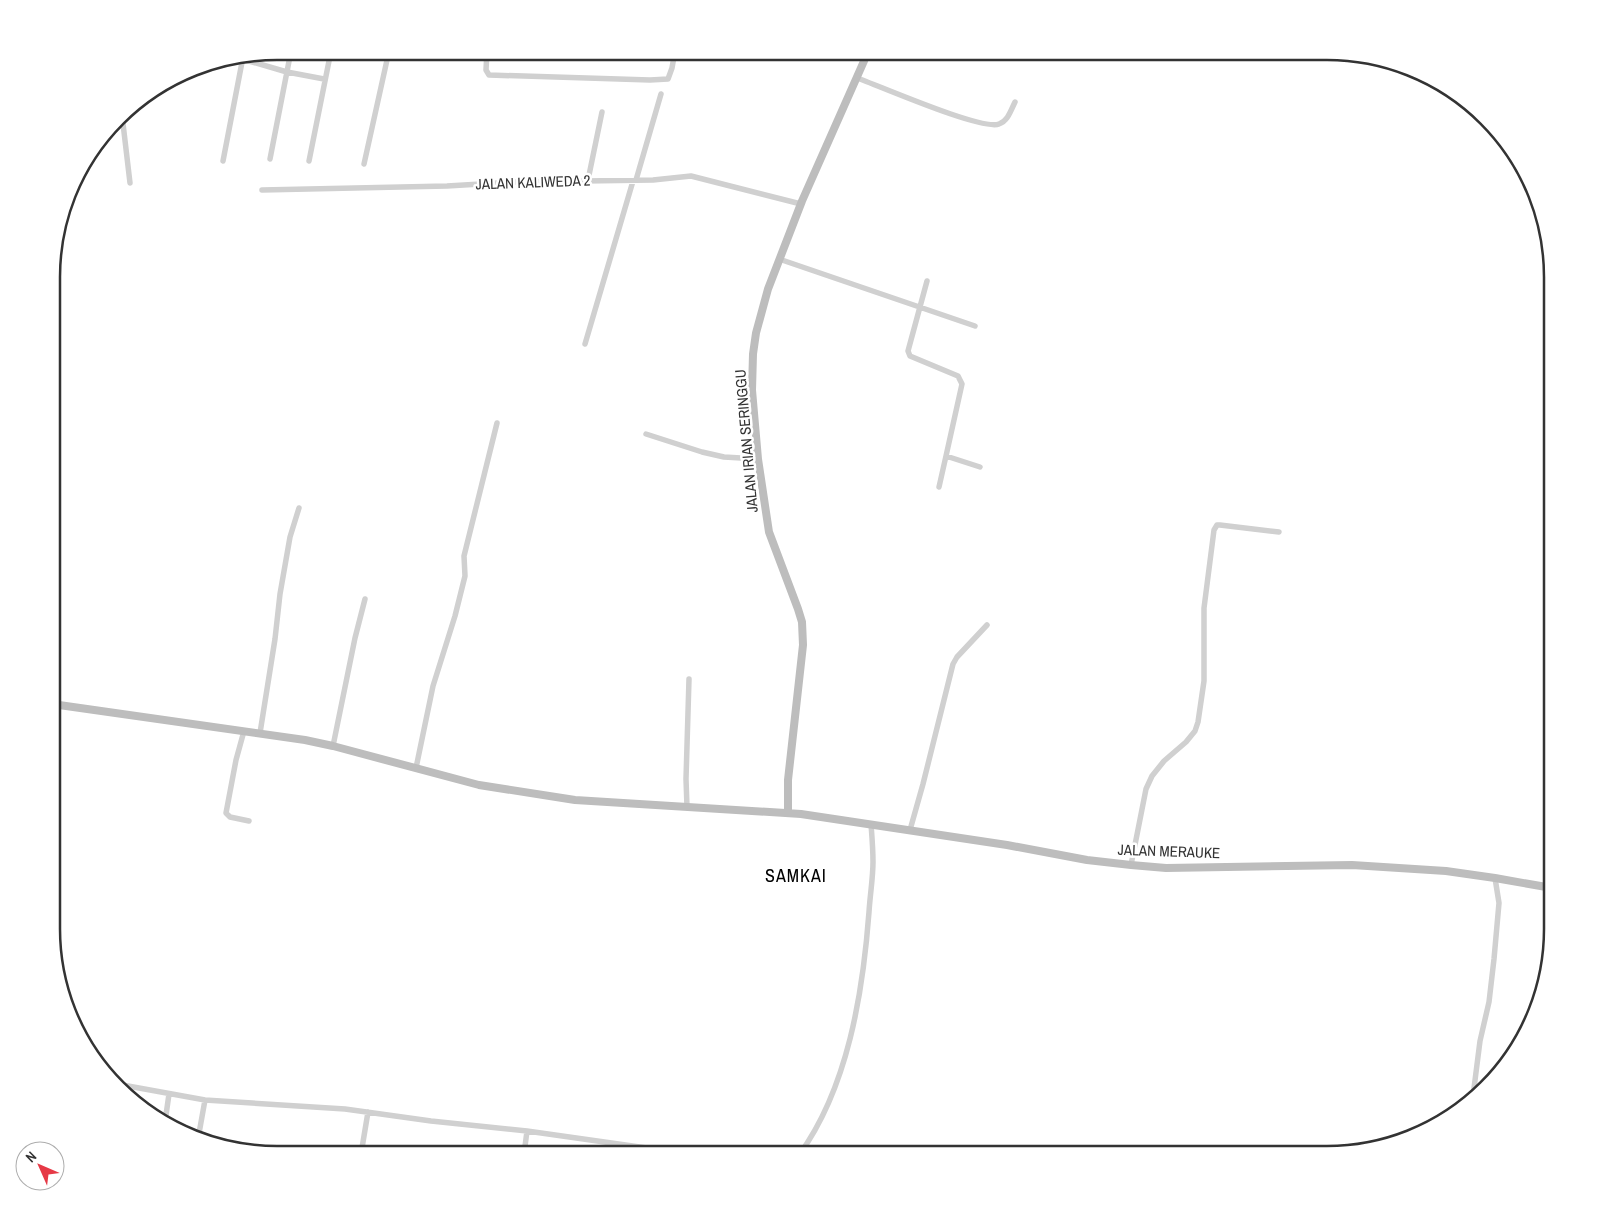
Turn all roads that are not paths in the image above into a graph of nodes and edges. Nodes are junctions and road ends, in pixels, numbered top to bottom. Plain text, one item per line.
1 (289, 60) edge
2 (329, 60) edge
3 (387, 60) edge
4 (486, 60) edge
5 (673, 60) edge
6 (865, 60) edge
7 (253, 61) edge
8 (241, 63) edge
9 (286, 72) junction
10 (857, 78) junction
11 (324, 79) junction
12 (661, 94) dead end
13 (1015, 102) dead end
14 (602, 112) dead end
15 (123, 125) edge
16 (270, 159) dead end
17 (309, 160) dead end
18 (222, 161) dead end
19 (364, 164) dead end
20 (588, 180) junction
21 (634, 180) junction
22 (130, 183) dead end
23 (262, 190) dead end
24 (801, 204) junction
25 (780, 259) junction
26 (927, 281) dead end
27 (920, 306) junction
28 (975, 326) dead end
29 (585, 344) dead end
30 (497, 423) dead end
31 (646, 434) dead end
32 (946, 456) junction
33 (758, 459) junction
34 (980, 467) dead end
35 (939, 487) dead end
36 (299, 508) dead end
37 (1279, 532) dead end
38 (365, 598) dead end
39 (987, 626) dead end
40 (689, 680) dead end
41 (60, 705) edge
42 (244, 731) junction
43 (260, 733) junction
44 (333, 746) junction
45 (416, 768) junction
46 (686, 807) junction
47 (788, 812) junction
48 (249, 822) dead end
49 (871, 824) junction
50 (910, 830) junction
51 (1131, 865) junction
52 (1495, 878) junction
53 (1544, 887) edge
54 (128, 1086) edge
55 (1474, 1088) edge
56 (169, 1094) junction
57 (205, 1100) junction
58 (368, 1112) junction
59 (166, 1115) edge
60 (199, 1131) edge
61 (527, 1131) junction
62 (362, 1146) edge
63 (525, 1146) edge
64 (633, 1146) edge
65 (804, 1146) edge

1 - 9 street
2 - 11 street
3 - 19 street
4 - 5 street
6 - 10 street, JALAN IRIAN SERINGGU
7 - 9 street
8 - 18 street
9 - 11 street
9 - 16 street
10 - 13 street
10 - 24 street, JALAN IRIAN SERINGGU
11 - 17 street
12 - 21 street
14 - 20 street
15 - 22 street
20 - 21 street, JALAN KALIWEDA 2
20 - 23 street, JALAN KALIWEDA 2
21 - 24 street, JALAN KALIWEDA 2
21 - 29 street
24 - 25 street, JALAN IRIAN SERINGGU
25 - 27 street
25 - 33 street, JALAN IRIAN SERINGGU
26 - 27 street
27 - 28 street
27 - 32 street
30 - 45 street
31 - 33 street
32 - 34 street
32 - 35 street
33 - 47 street, JALAN IRIAN SERINGGU
36 - 43 street
37 - 51 street
38 - 44 street
39 - 50 street
40 - 46 street
41 - 42 street, JALAN MERAUKE
42 - 43 street, JALAN MERAUKE
42 - 48 street
43 - 44 street, JALAN MERAUKE
44 - 45 street, JALAN MERAUKE
45 - 46 street, JALAN MERAUKE
46 - 47 street, JALAN MERAUKE
47 - 49 street, JALAN MERAUKE
49 - 50 street, JALAN MERAUKE
49 - 65 street
50 - 51 street, JALAN MERAUKE
51 - 52 street, JALAN MERAUKE
52 - 53 street, JALAN MERAUKE
52 - 55 street
54 - 56 street
56 - 57 street
56 - 59 street
57 - 58 street
57 - 60 street
58 - 61 street
58 - 62 street
61 - 63 street
61 - 64 street

